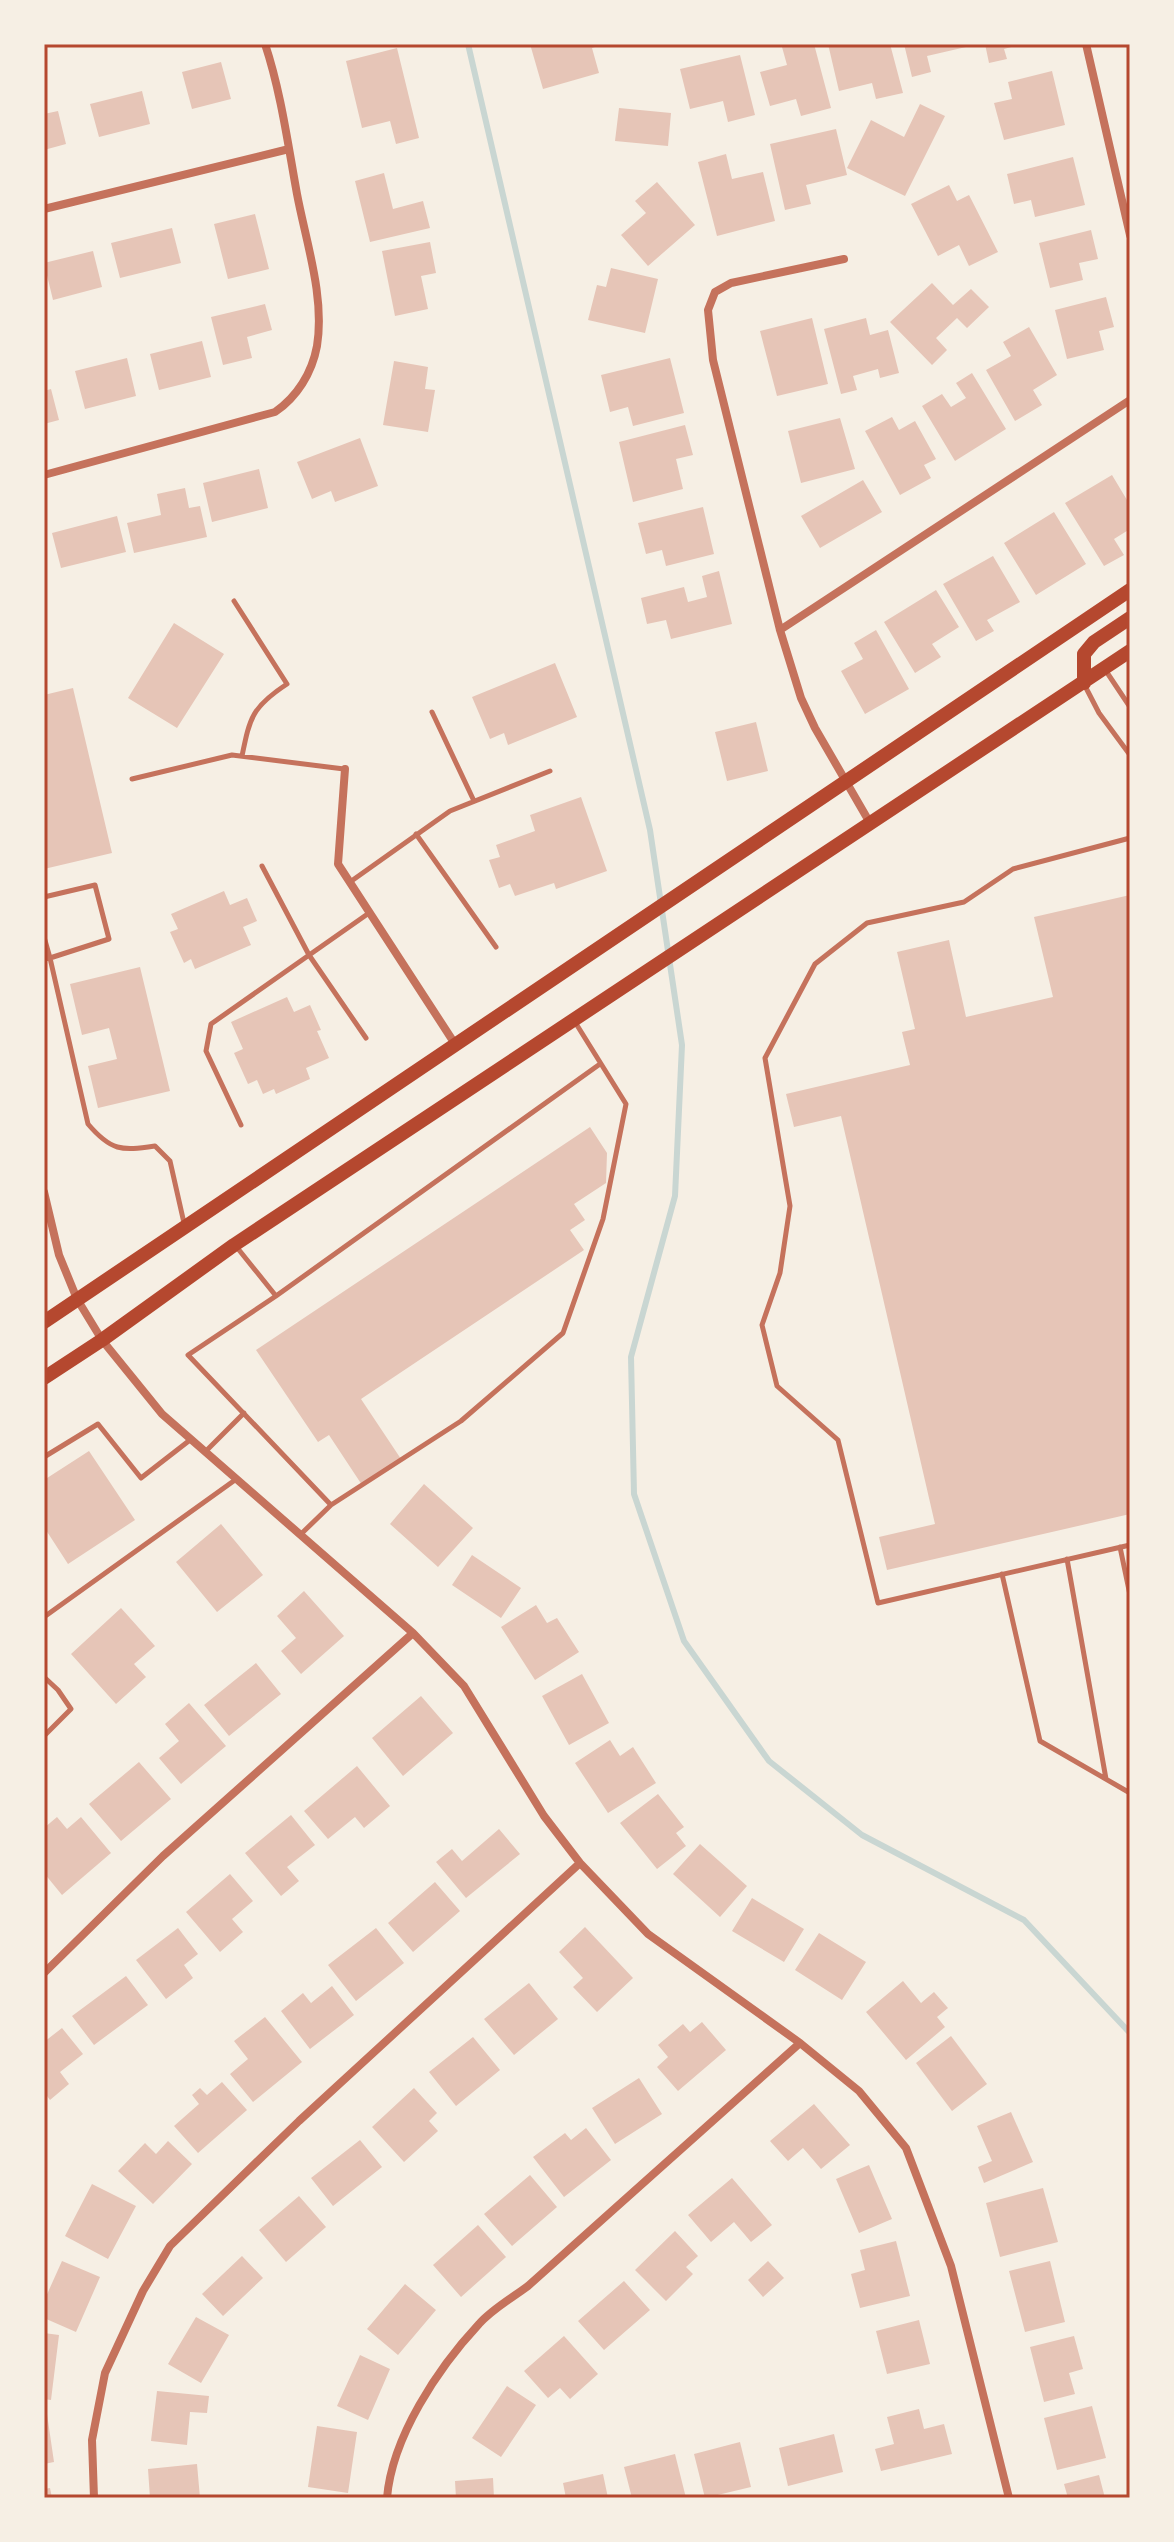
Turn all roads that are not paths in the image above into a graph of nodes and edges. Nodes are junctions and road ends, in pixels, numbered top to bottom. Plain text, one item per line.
1 (265, 44) edge
2 (1086, 44) edge
3 (289, 149) junction
4 (44, 209) edge
5 (1130, 235) edge
6 (844, 259) dead end
7 (1130, 400) edge
8 (44, 475) edge
9 (1130, 590) edge
10 (234, 601) dead end
11 (1130, 618) edge
12 (780, 630) junction
13 (1130, 651) edge
14 (1104, 668) junction
15 (1084, 683) junction
16 (1130, 707) edge
17 (432, 712) dead end
18 (1130, 755) edge
19 (242, 756) junction
20 (345, 769) joint
21 (550, 771) dead end
22 (132, 779) dead end
23 (845, 781) junction
24 (474, 801) junction
25 (870, 823) junction
26 (416, 834) junction
27 (1130, 838) edge
28 (262, 866) dead end
29 (350, 882) junction
30 (44, 897) edge
31 (369, 913) junction
32 (44, 937) edge
33 (496, 947) dead end
34 (309, 955) junction
35 (47, 958) edge
36 (574, 1019) junction
37 (366, 1038) dead end
38 (455, 1044) junction
39 (600, 1064) junction
40 (241, 1125) dead end
41 (44, 1192) edge
42 (184, 1227) junction
43 (234, 1245) junction
44 (276, 1296) junction
45 (77, 1299) junction
46 (44, 1322) edge
47 (102, 1340) junction
48 (44, 1378) edge
49 (244, 1413) junction
50 (190, 1440) junction
51 (203, 1453) junction
52 (44, 1457) edge
53 (235, 1480) junction
54 (331, 1505) junction
55 (299, 1535) junction
56 (1130, 1545) edge
57 (1120, 1547) junction
58 (1067, 1559) junction
59 (1002, 1574) junction
60 (1130, 1595) edge
61 (44, 1617) edge
62 (413, 1633) junction
63 (44, 1677) edge
64 (44, 1736) edge
65 (1106, 1779) junction
66 (1130, 1793) edge
67 (580, 1863) junction
68 (44, 1973) edge
69 (800, 2043) junction
70 (94, 2498) edge
71 (387, 2498) edge
72 (1009, 2498) edge

1 - 3 street
2 - 5 street
3 - 4 street
3 - 8 street
6 - 12 street
7 - 12 street
9 - 23 main road
10 - 19 lane
11 - 15 main road
12 - 23 street
13 - 14 main road
14 - 15 main road
14 - 16 lane
15 - 18 lane
15 - 25 main road
17 - 24 lane
19 - 20 lane
19 - 22 lane
20 - 29 street
21 - 24 lane
23 - 25 street
23 - 38 main road
24 - 26 lane
25 - 36 main road
26 - 29 lane
26 - 33 lane
27 - 59 lane
28 - 34 lane
29 - 31 street
30 - 35 lane
31 - 34 lane
31 - 38 street
32 - 35 lane
34 - 37 lane
34 - 40 lane
35 - 42 lane
36 - 39 lane
36 - 43 main road
38 - 42 main road
39 - 44 lane
39 - 54 lane
41 - 45 street
42 - 45 main road
43 - 44 lane
43 - 47 main road
44 - 49 lane
45 - 46 main road
45 - 47 street
47 - 48 main road
47 - 50 street
49 - 51 lane
49 - 54 lane
50 - 51 street
50 - 52 lane
51 - 53 street
53 - 55 street
53 - 61 lane
54 - 55 lane
55 - 62 street
56 - 57 lane
57 - 58 lane
57 - 60 lane
58 - 59 lane
58 - 65 lane
59 - 65 lane
62 - 67 street
62 - 68 street
63 - 64 lane
65 - 66 lane
67 - 69 street
67 - 70 street
69 - 71 street
69 - 72 street

